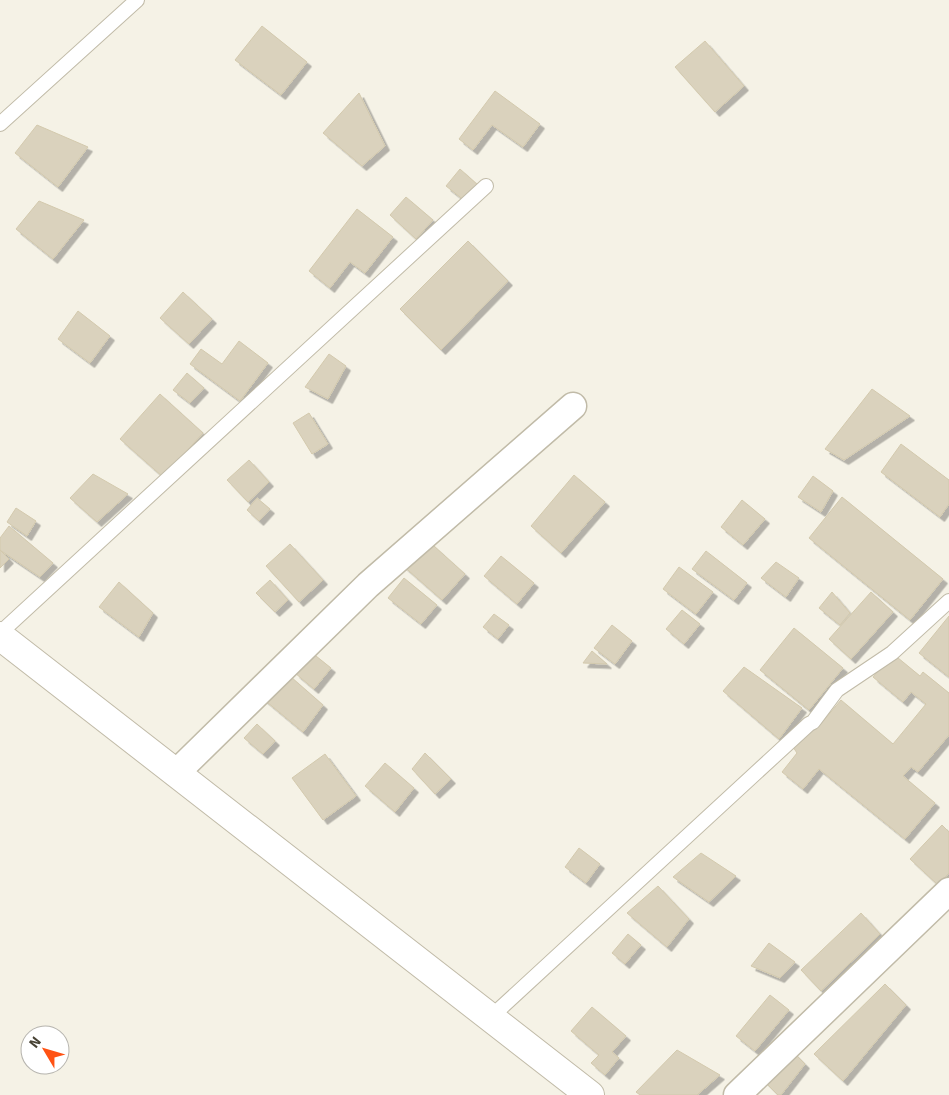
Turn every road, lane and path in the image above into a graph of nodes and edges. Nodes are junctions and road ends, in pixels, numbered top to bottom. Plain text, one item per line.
1 (137, 0) edge
2 (0, 124) edge
3 (486, 186) dead end
4 (573, 406) dead end
5 (949, 601) edge
6 (0, 634) edge
7 (176, 773) junction
8 (949, 892) edge
9 (491, 1018) junction
10 (590, 1095) edge
11 (737, 1095) edge

1 - 2 lane
3 - 6 lane
4 - 7 street
5 - 9 lane
6 - 7 street
7 - 9 street
8 - 11 street
9 - 10 street

